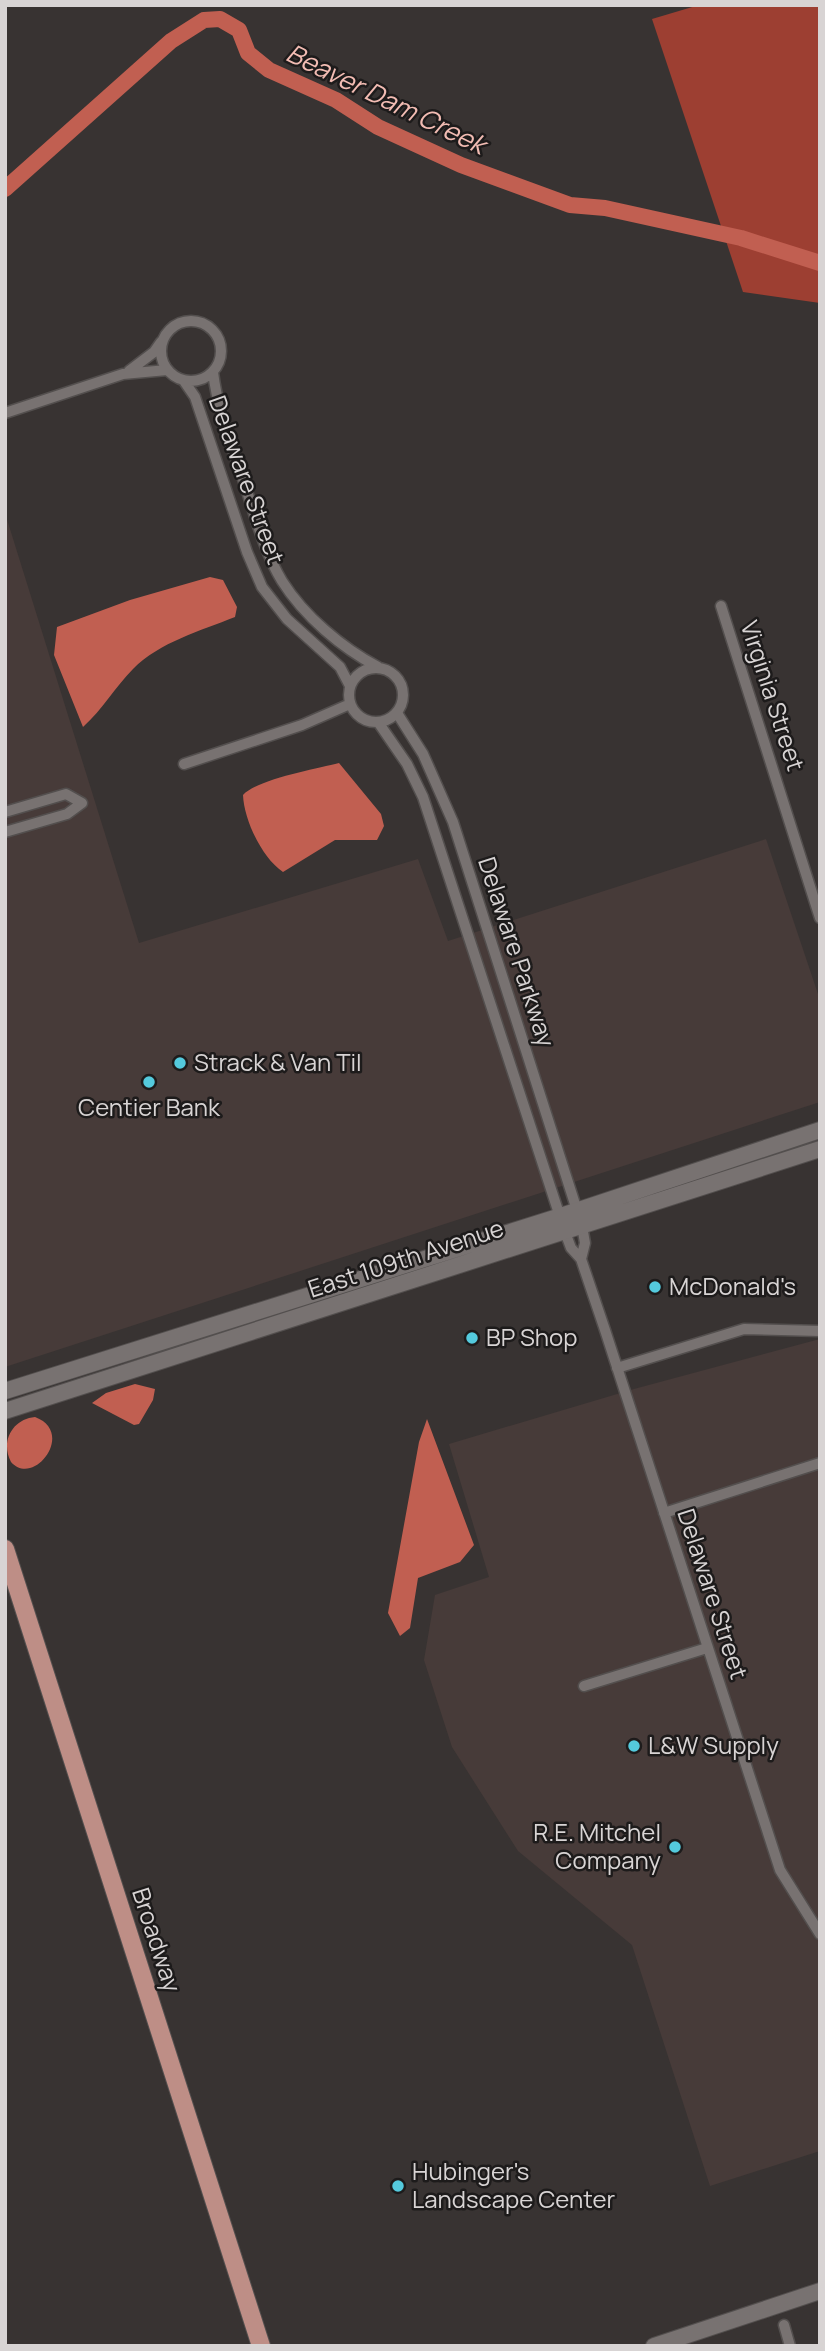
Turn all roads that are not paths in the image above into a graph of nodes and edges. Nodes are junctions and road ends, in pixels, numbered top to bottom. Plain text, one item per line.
1 (162, 342) junction
2 (167, 370) junction
3 (213, 372) junction
4 (123, 374) junction
5 (184, 381) junction
6 (5, 413) edge
7 (721, 606) dead end
8 (377, 667) junction
9 (350, 686) junction
10 (350, 704) junction
11 (397, 713) junction
12 (378, 722) junction
13 (184, 764) dead end
14 (5, 813) edge
15 (5, 832) edge
16 (820, 918) edge
17 (820, 1130) edge
18 (820, 1149) edge
19 (571, 1221) junction
20 (581, 1259) junction
21 (820, 1331) edge
22 (617, 1368) junction
23 (5, 1391) edge
24 (5, 1411) edge
25 (820, 1463) edge
26 (664, 1513) junction
27 (5, 1549) edge
28 (707, 1648) junction
29 (584, 1686) dead end
30 (820, 1934) edge
31 (820, 2291) edge
32 (784, 2325) dead end
33 (261, 2346) edge
34 (654, 2346) edge
35 (790, 2346) edge

1 - 2 street
1 - 3 street
1 - 4 street
2 - 4 street
2 - 5 street
3 - 5 street
3 - 8 street, Delaware Street
4 - 6 street
5 - 9 street, Delaware Street
7 - 16 street, Virginia Street
8 - 9 street
8 - 11 street
9 - 10 street
10 - 12 street
10 - 13 street
11 - 12 street
11 - 19 street, Delaware Parkway
12 - 19 street, Delaware Parkway
14 - 15 street
17 - 19 main road, East 109th Avenue
18 - 19 main road, East 109th Avenue
19 - 20 street, Delaware Street
19 - 20 street, Delaware Street
19 - 23 main road, East 109th Avenue
19 - 24 main road, East 109th Avenue
20 - 22 street, Delaware Street
21 - 22 street
22 - 26 street, Delaware Street
25 - 26 street
26 - 28 street, Delaware Street
27 - 33 main road, Broadway
28 - 29 street
28 - 30 street, Delaware Street
31 - 34 main road
32 - 35 street

